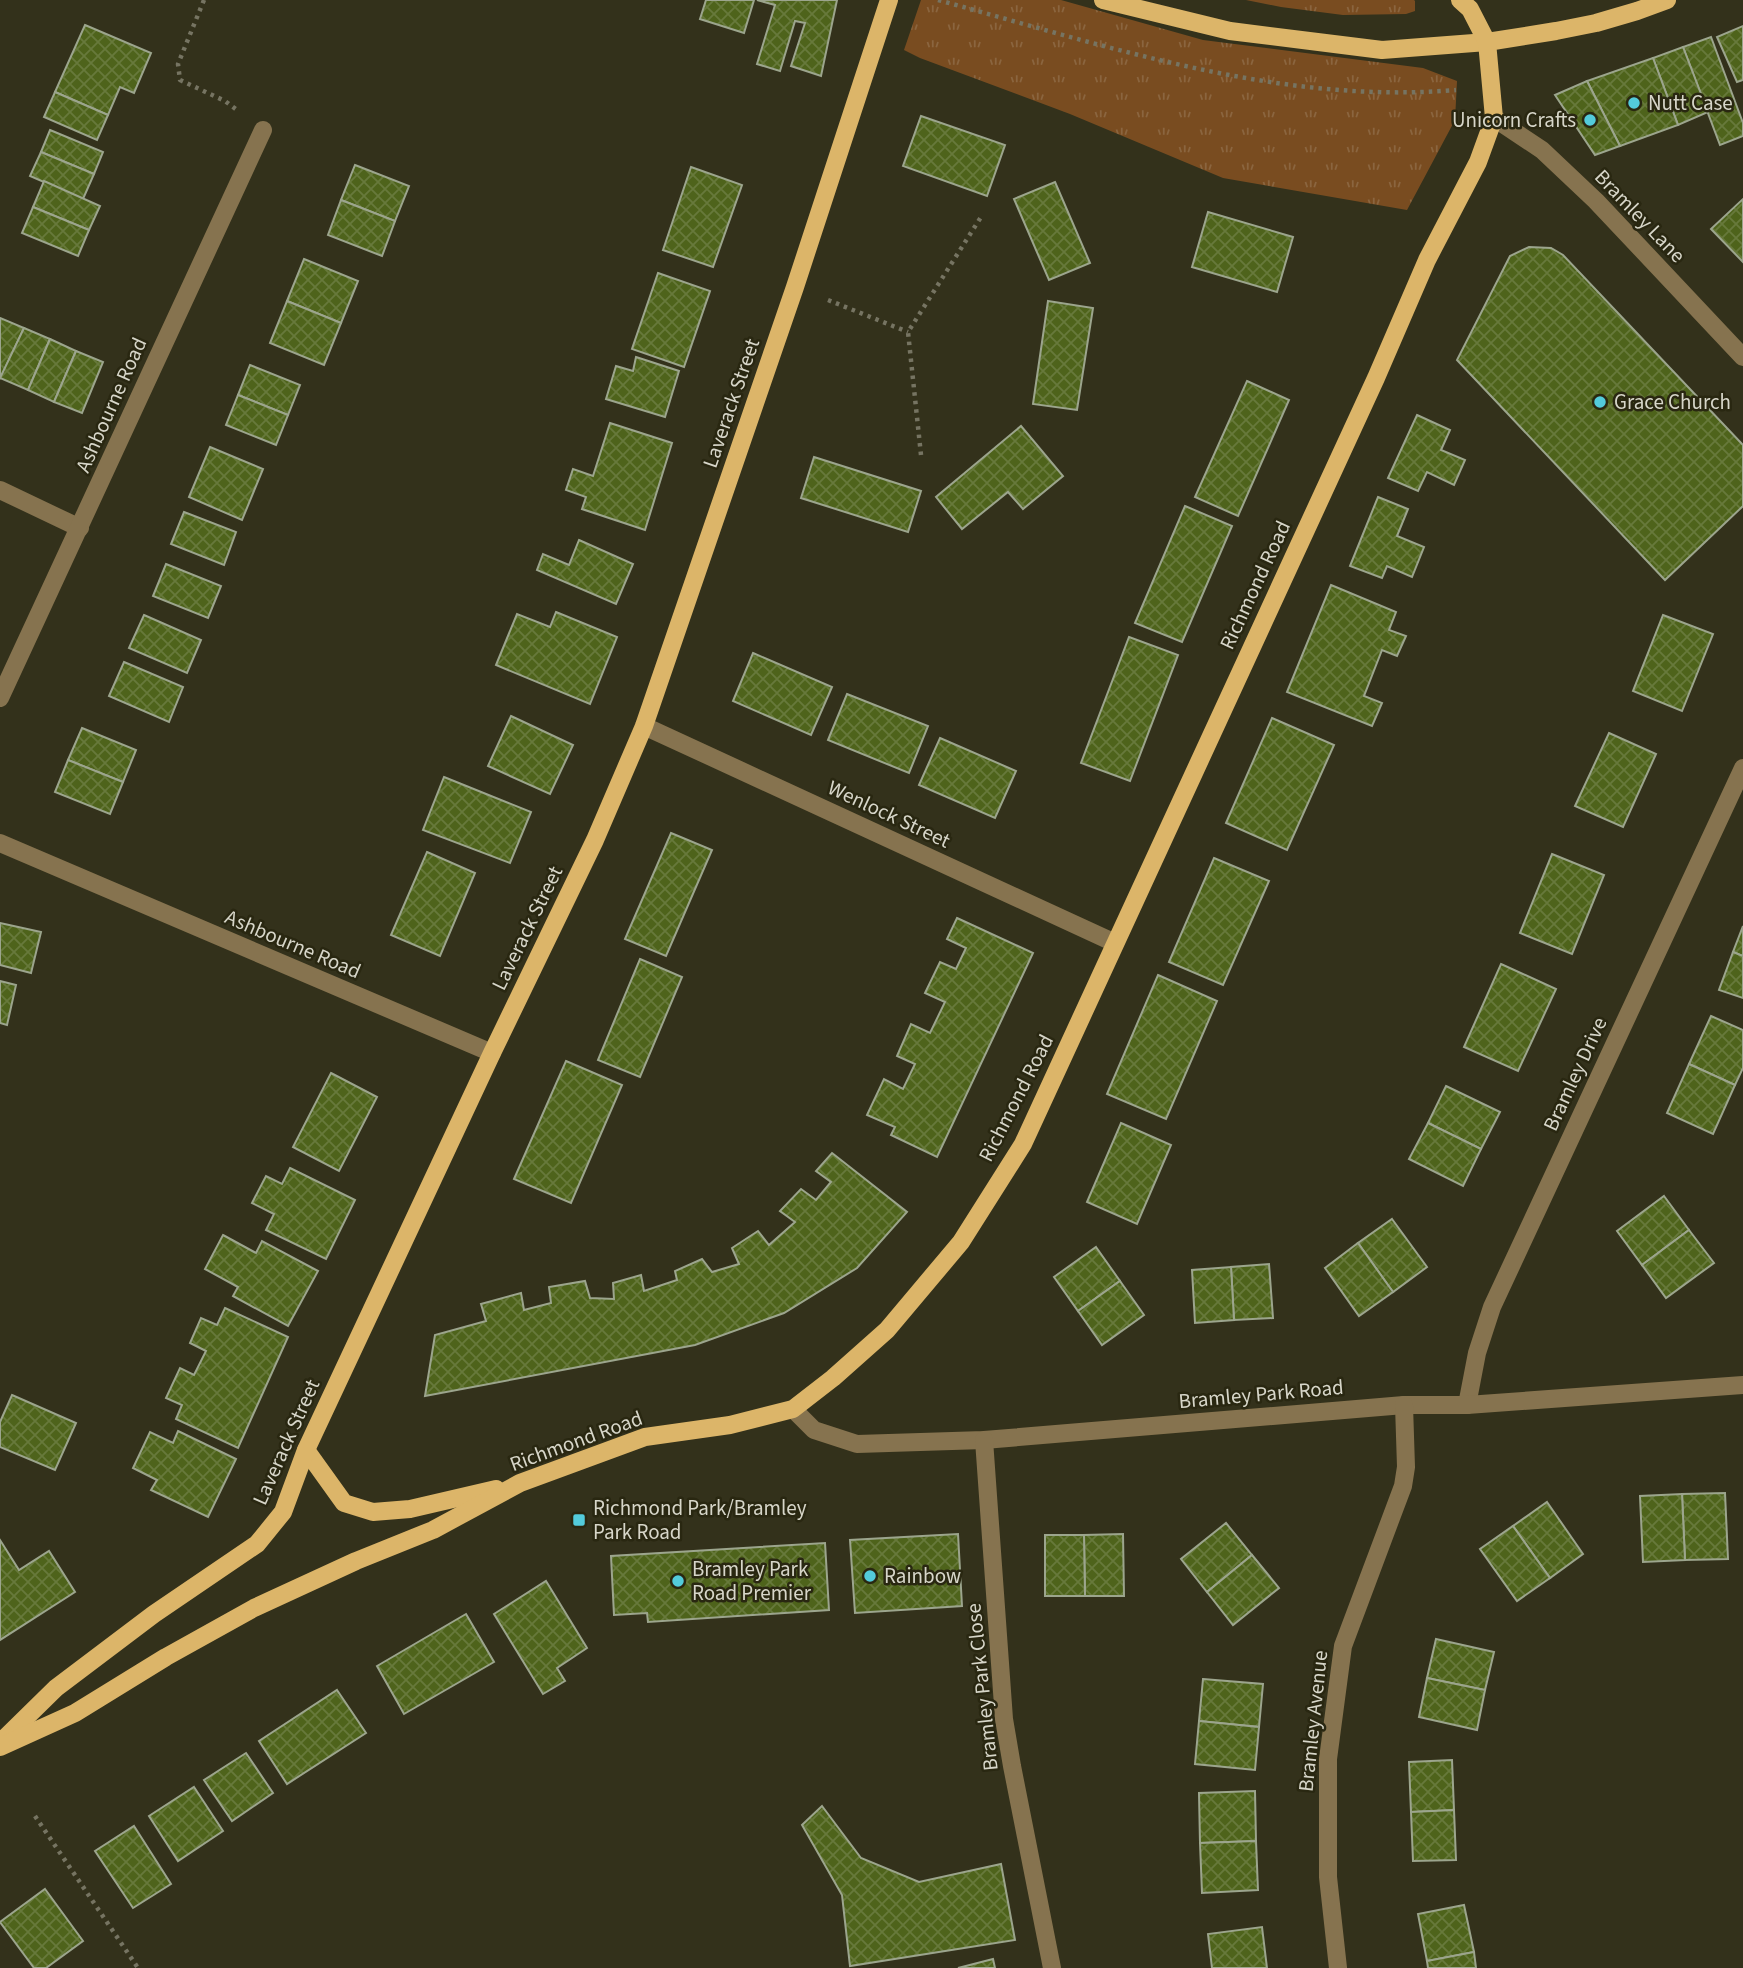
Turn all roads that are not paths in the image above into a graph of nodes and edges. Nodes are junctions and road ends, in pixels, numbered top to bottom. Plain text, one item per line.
1 (889, 0) edge
2 (1103, 0) edge
3 (1460, 0) edge
4 (1667, 0) edge
5 (1487, 42) junction
6 (1494, 118) junction
7 (263, 130) road end
8 (1743, 357) edge
9 (0, 490) edge
10 (80, 528) junction
11 (0, 698) edge
12 (644, 726) junction
13 (1743, 768) edge
14 (0, 843) edge
15 (1115, 943) junction
16 (492, 1053) junction
17 (1743, 1385) edge
18 (1404, 1405) junction
19 (1467, 1405) junction
20 (793, 1409) junction
21 (984, 1440) junction
22 (306, 1450) junction
23 (520, 1483) junction
24 (0, 1745) edge
25 (1052, 1968) edge
26 (1338, 1968) edge

1 - 12 main road, Laverack Street
2 - 5 main road
3 - 5 main road, Richmond Road
4 - 5 main road
5 - 6 main road, Richmond Road
6 - 8 street, Bramley Lane
6 - 15 main road, Richmond Road
7 - 10 street, Ashbourne Road
9 - 10 street
10 - 11 street, Ashbourne Road
12 - 15 street, Wenlock Street
12 - 16 main road, Laverack Street
13 - 19 street, Bramley Drive
14 - 16 street, Ashbourne Road
15 - 20 main road, Richmond Road
16 - 22 main road, Laverack Street
17 - 19 street, Bramley Park Road
18 - 19 street, Bramley Park Road
18 - 21 street, Bramley Park Road
18 - 26 street, Bramley Avenue
20 - 21 street, Bramley Park Road
20 - 23 main road, Richmond Road
21 - 25 street, Bramley Park Close
22 - 23 main road
22 - 24 main road, Laverack Street
23 - 24 main road, Richmond Road

